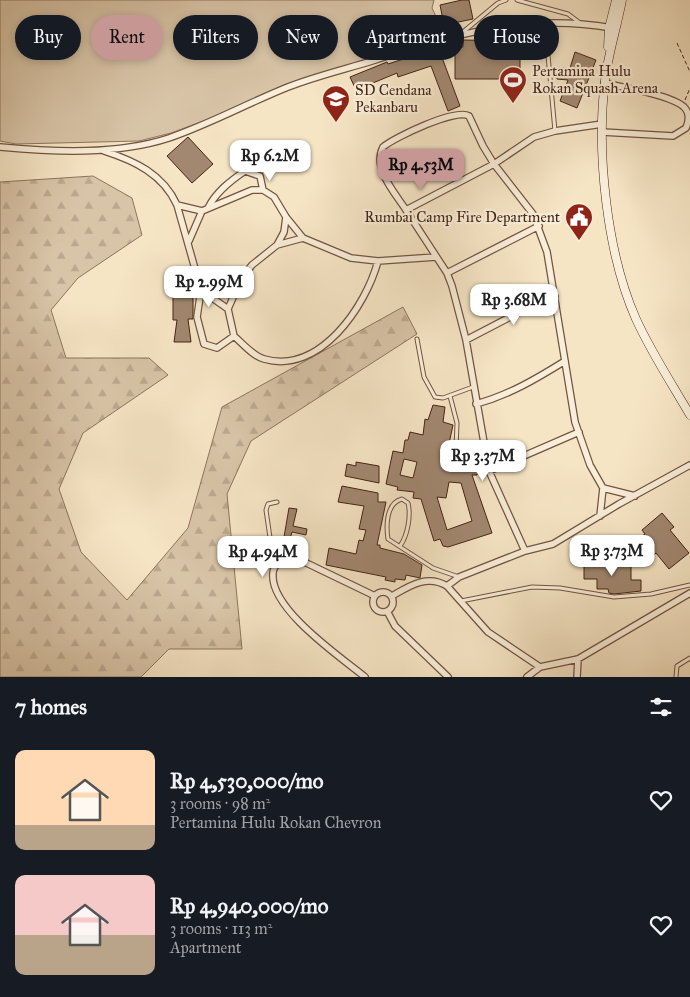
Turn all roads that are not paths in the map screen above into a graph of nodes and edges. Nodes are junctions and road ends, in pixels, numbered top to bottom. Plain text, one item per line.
1 (506, 0) edge
2 (517, 0) edge
3 (616, 0) edge
4 (622, 0) edge
5 (559, 23) edge
6 (580, 24) junction
7 (613, 28) junction
8 (464, 31) edge
9 (374, 60) edge
10 (548, 60) edge
11 (604, 83) junction
12 (602, 124) junction
13 (555, 131) junction
14 (602, 132) junction
15 (0, 147) edge
16 (102, 150) junction
17 (494, 164) junction
18 (262, 190) junction
19 (177, 205) junction
20 (208, 208) junction
21 (406, 210) junction
22 (202, 212) junction
23 (286, 218) junction
24 (539, 226) junction
25 (303, 238) junction
26 (189, 241) junction
27 (277, 245) junction
28 (436, 256) junction
29 (378, 261) junction
30 (447, 273) junction
31 (201, 290) junction
32 (555, 296) junction
33 (228, 309) junction
34 (234, 336) junction
35 (417, 339) dead end
36 (466, 340) junction
37 (566, 362) junction
38 (473, 388) junction
39 (450, 396) junction
40 (476, 404) junction
41 (690, 415) edge
42 (579, 432) junction
43 (456, 450) dead end
44 (690, 465) edge
45 (489, 471) junction
46 (603, 488) junction
47 (635, 496) junction
48 (277, 502) dead end
49 (600, 516) junction
50 (400, 546) junction
51 (525, 551) junction
52 (274, 566) junction
53 (459, 577) junction
54 (690, 585) edge
55 (447, 586) junction
56 (690, 593) edge
57 (375, 596) junction
58 (392, 596) junction
59 (460, 601) junction
60 (387, 611) junction
61 (690, 658) edge
62 (578, 659) junction
63 (540, 667) junction
64 (363, 676) edge
65 (448, 677) edge
66 (527, 677) edge
67 (577, 677) edge
68 (676, 677) edge

1 - 8 lane
2 - 6 lane
3 - 7 street
4 - 7 street
5 - 6 street
6 - 7 street
7 - 11 street
9 - 16 street
10 - 13 lane
11 - 12 street
11 - 14 street
12 - 13 street
12 - 14 street
13 - 17 street
14 - 41 street
15 - 16 street
16 - 19 street
17 - 21 street
17 - 21 street
17 - 24 street
18 - 20 street
18 - 20 street
18 - 23 street
19 - 22 street
19 - 26 street
20 - 22 street
21 - 28 street
22 - 26 street
23 - 25 street
23 - 27 street
24 - 30 street
24 - 32 street
25 - 27 street
25 - 29 street
26 - 31 street
27 - 33 street
28 - 29 street
28 - 30 street
29 - 34 street
30 - 36 street
31 - 33 street
31 - 34 street
32 - 36 street
32 - 37 street
33 - 34 street
35 - 39 lane
36 - 38 street
37 - 40 street
37 - 42 street
38 - 39 lane
38 - 40 street
39 - 43 lane
40 - 45 street
42 - 45 street
42 - 46 street
44 - 47 street
45 - 51 street
46 - 47 street
46 - 49 street
47 - 49 street
48 - 52 lane
49 - 51 street
50 - 50 lane
50 - 53 lane
51 - 53 street
52 - 57 street
52 - 64 street
53 - 55 street
54 - 59 lane
55 - 58 street
55 - 59 street
56 - 62 street
57 - 58 street
57 - 60 street
58 - 60 street
59 - 63 street
60 - 65 street
61 - 68 lane
62 - 63 street
62 - 67 street
63 - 66 street

